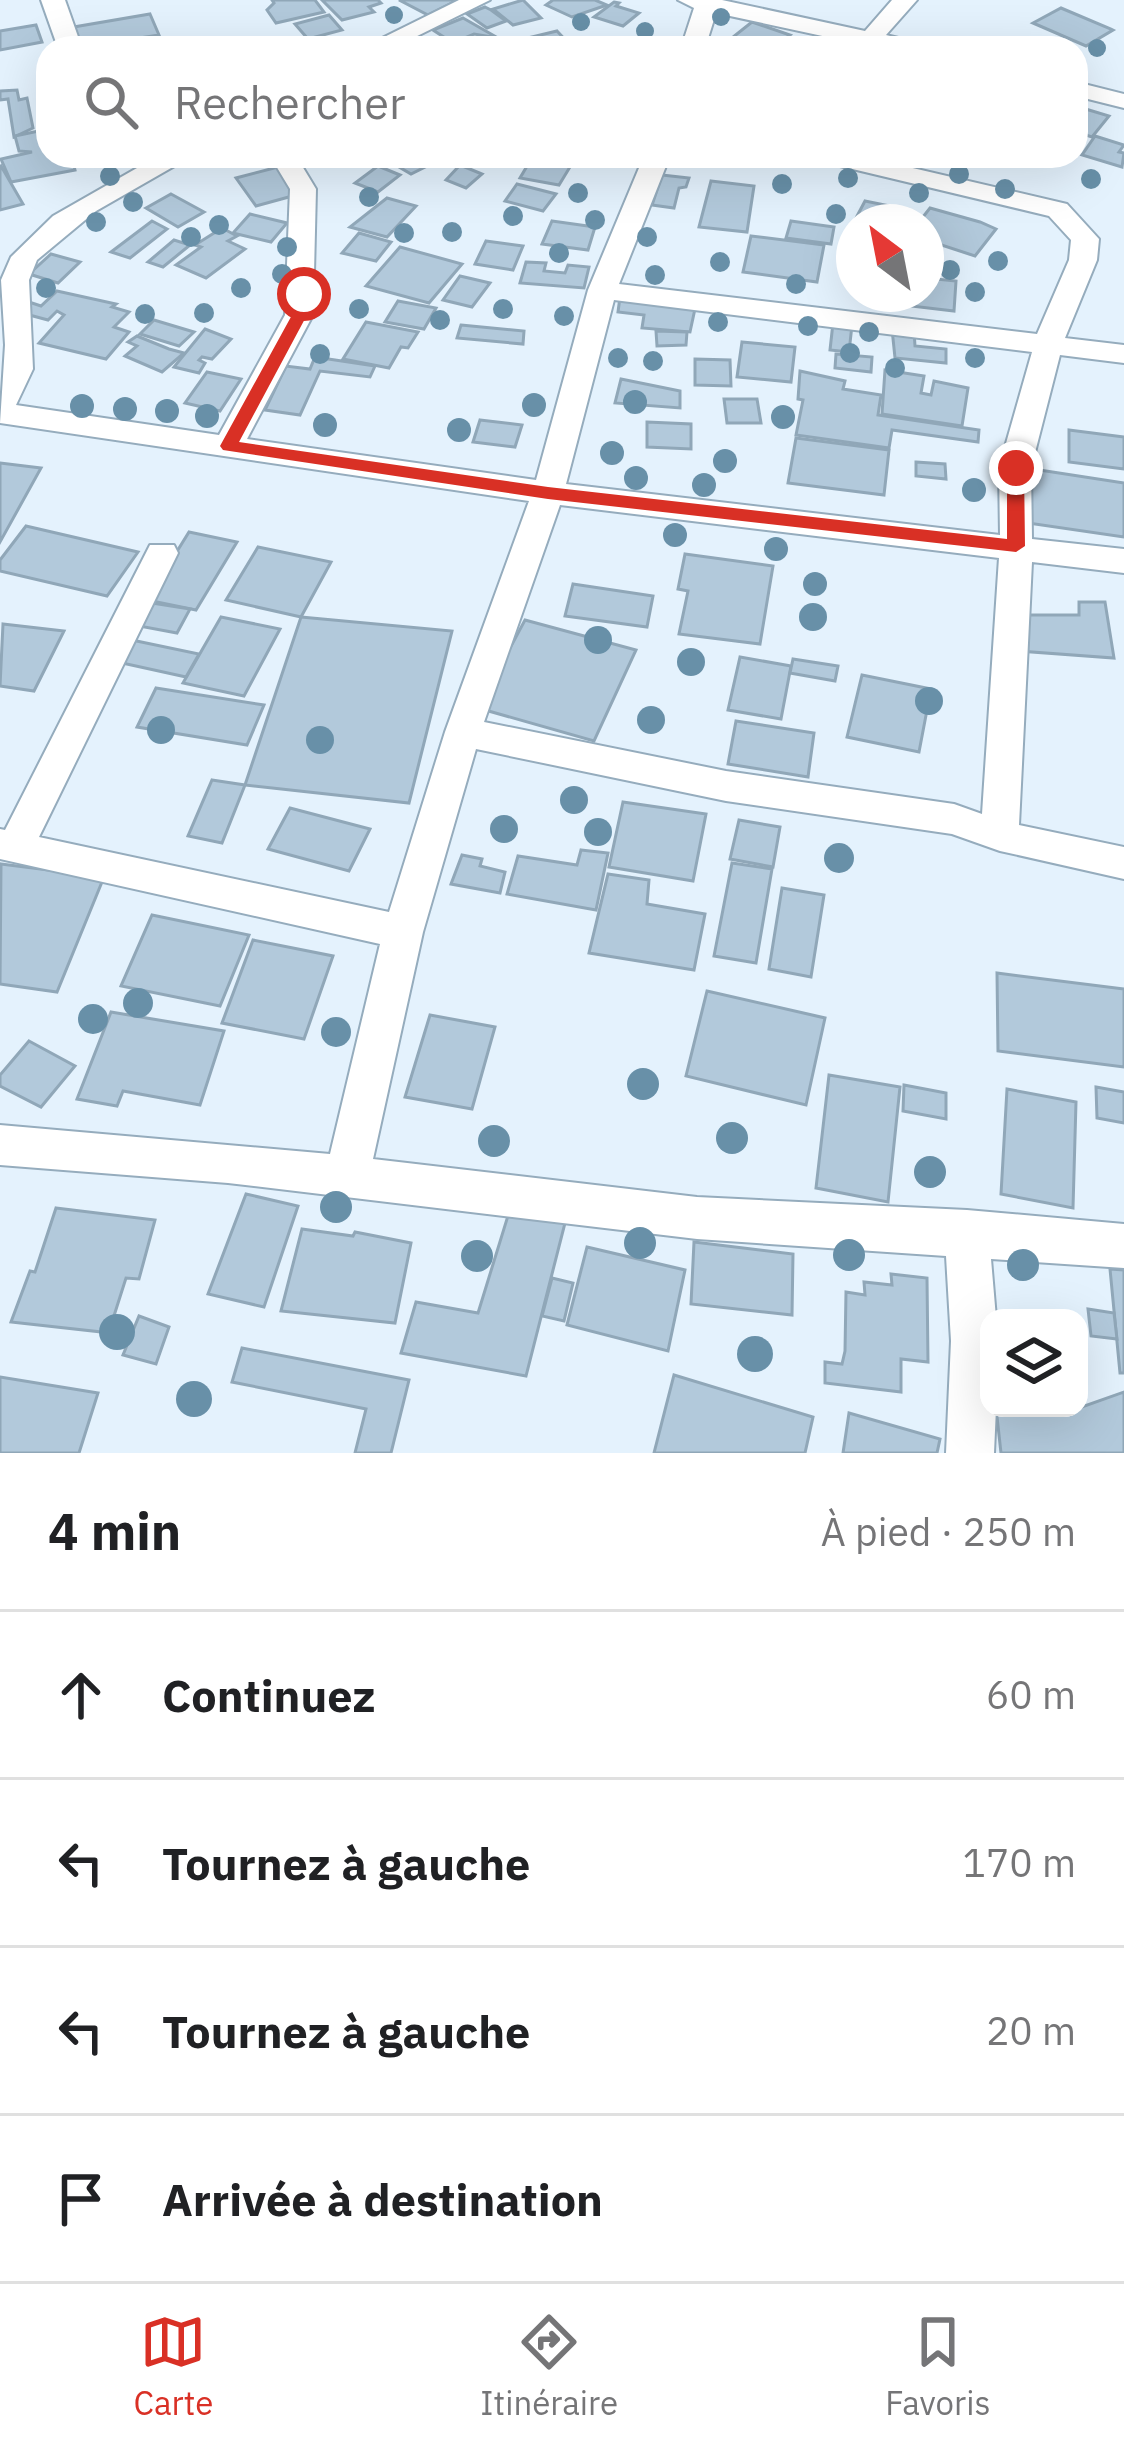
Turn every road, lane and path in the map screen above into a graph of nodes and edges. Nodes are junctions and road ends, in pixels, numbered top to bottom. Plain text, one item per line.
1 (53, 0) edge
2 (478, 0) edge
3 (905, 0) edge
4 (698, 2) edge
5 (66, 36) edge
6 (400, 36) edge
7 (694, 36) edge
8 (861, 36) edge
9 (873, 36) edge
10 (1088, 92) edge
11 (1124, 101) edge
12 (157, 168) edge
13 (290, 168) edge
14 (652, 168) edge
15 (879, 168) edge
16 (7, 264) edge
17 (602, 290) junction
18 (1052, 346) junction
19 (1124, 354) edge
20 (0, 410) edge
21 (229, 446) junction
22 (548, 493) junction
23 (1016, 546) junction
24 (162, 553) dead end
25 (1124, 562) edge
26 (463, 732) junction
27 (1000, 836) junction
28 (8, 845) edge
29 (1124, 863) edge
30 (403, 932) junction
31 (0, 1145) edge
32 (347, 1177) junction
33 (967, 1232) junction
34 (1124, 1246) edge
35 (970, 1453) edge

1 - 5 street
2 - 6 street
3 - 9 street
4 - 7 street
4 - 8 street
10 - 11 street
12 - 16 street
13 - 21 street
14 - 17 street
15 - 18 street
16 - 20 street
17 - 18 street
17 - 22 street
18 - 19 street
18 - 23 street
20 - 21 street
21 - 22 street
22 - 23 street
22 - 26 street
23 - 25 street
23 - 27 street
24 - 28 street
26 - 27 street
26 - 30 street
27 - 29 street
28 - 30 street
30 - 32 street
31 - 32 street
32 - 33 street
33 - 34 street
33 - 35 street

